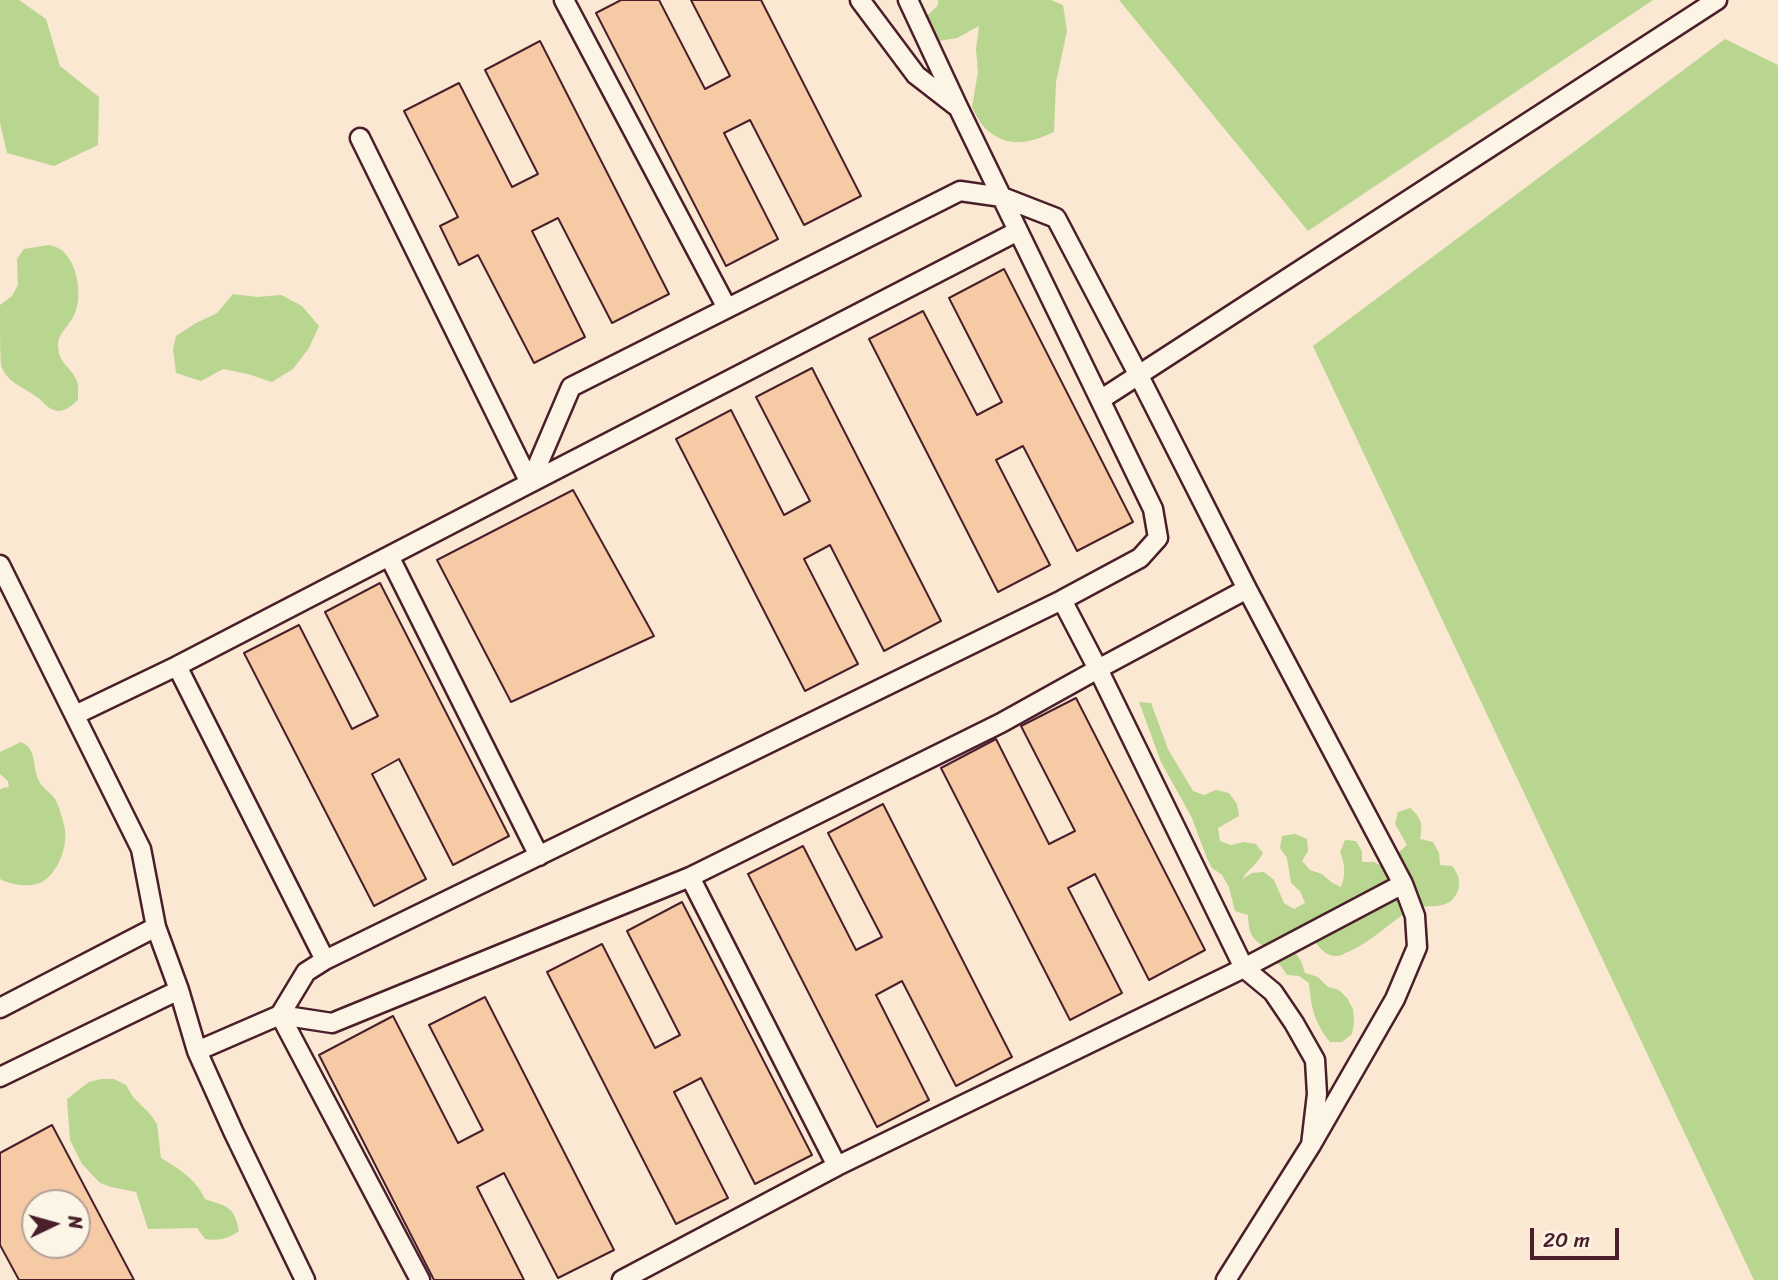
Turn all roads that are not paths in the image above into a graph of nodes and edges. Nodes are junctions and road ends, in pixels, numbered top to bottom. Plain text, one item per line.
1 (564, 0) edge
2 (860, 0) edge
3 (908, 0) edge
4 (1717, 0) edge
5 (958, 107) junction
6 (360, 138) dead end
7 (1002, 197) junction
8 (1018, 231) junction
9 (727, 308) junction
10 (1138, 374) junction
11 (1100, 400) junction
12 (530, 482) junction
13 (389, 556) junction
14 (0, 565) edge
15 (1247, 589) junction
16 (1062, 600) junction
17 (177, 666) junction
18 (1098, 668) junction
19 (75, 715) junction
20 (539, 856) junction
21 (690, 877) junction
22 (1403, 884) junction
23 (156, 928) junction
24 (325, 960) junction
25 (1244, 968) junction
26 (179, 990) junction
27 (0, 1007) edge
28 (280, 1015) junction
29 (197, 1051) junction
30 (0, 1077) edge
31 (1311, 1145) junction
32 (836, 1166) junction
33 (305, 1280) edge
34 (420, 1280) edge
35 (622, 1280) edge
36 (1226, 1280) edge

1 - 9 lane
2 - 5 lane
3 - 5 lane
4 - 10 lane
5 - 7 lane
6 - 12 lane
7 - 8 lane
7 - 9 lane
7 - 10 lane
8 - 11 lane
8 - 12 lane
9 - 12 lane
10 - 11 lane
10 - 15 lane
11 - 16 lane
12 - 13 lane
13 - 17 lane
13 - 20 lane
14 - 19 lane
15 - 18 lane
15 - 22 lane
16 - 18 lane
16 - 20 lane
17 - 19 lane
17 - 24 lane
18 - 21 lane
18 - 25 lane
19 - 23 lane
20 - 24 lane
21 - 28 lane
21 - 32 lane
22 - 25 lane
22 - 31 lane
23 - 26 lane
23 - 27 lane
24 - 28 lane
25 - 31 lane
25 - 32 lane
26 - 29 lane
26 - 30 lane
28 - 29 lane
28 - 34 lane
29 - 33 lane
31 - 36 lane
32 - 35 lane

